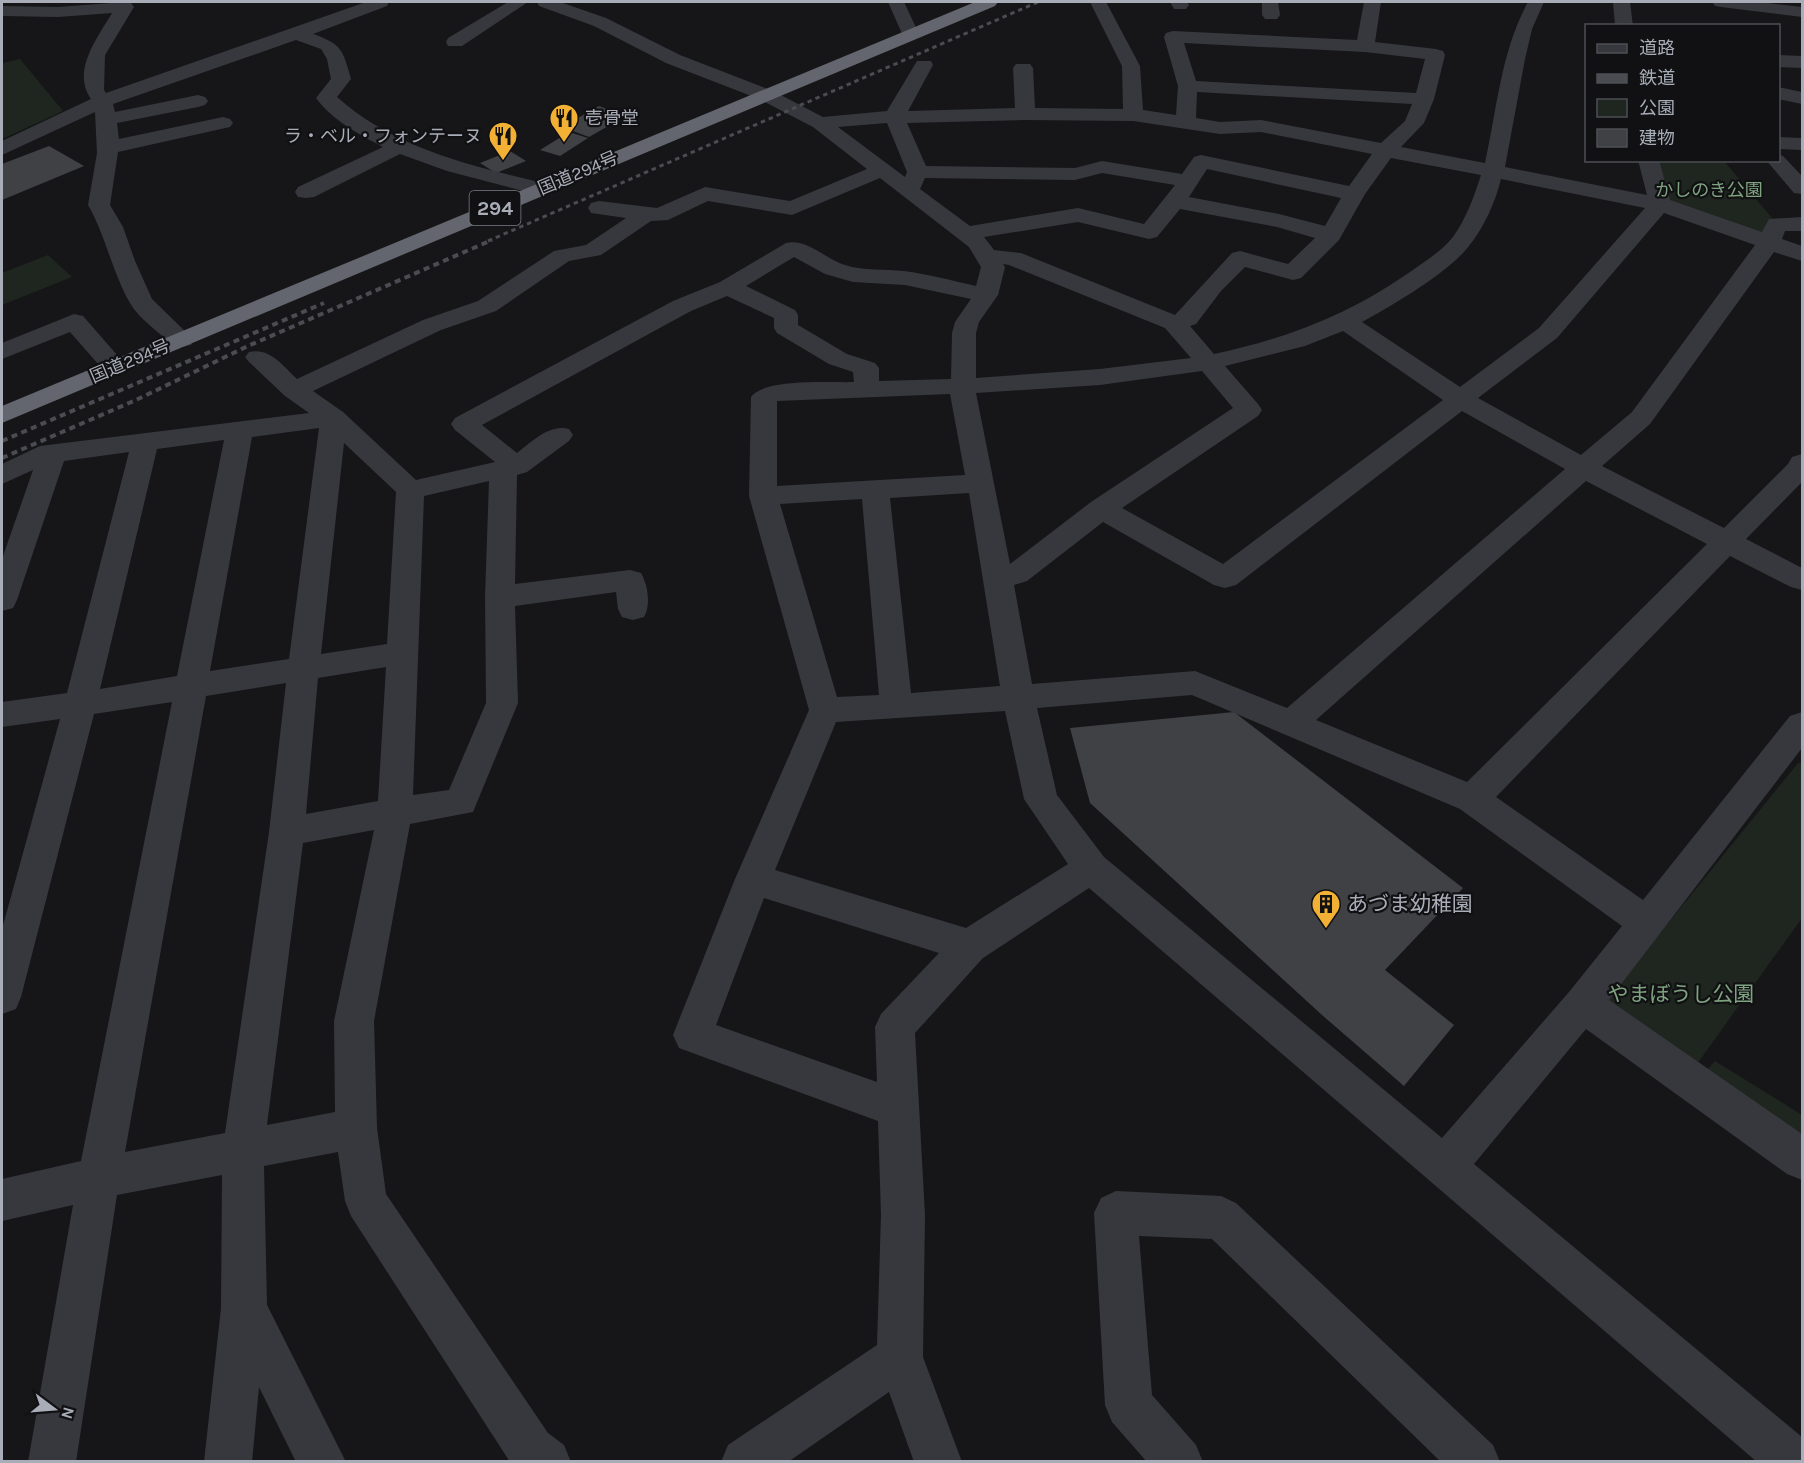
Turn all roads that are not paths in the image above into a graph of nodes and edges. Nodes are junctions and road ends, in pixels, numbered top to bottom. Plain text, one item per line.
1 (381, 2) edge
2 (519, 2) edge
3 (545, 2) edge
4 (896, 2) edge
5 (989, 2) edge
6 (1098, 2) edge
7 (1373, 2) edge
8 (1536, 2) edge
9 (1622, 2) edge
10 (1721, 2) edge
11 (126, 4) edge
12 (1750, 4) junction
13 (2, 11) edge
14 (1803, 12) edge
15 (1624, 24) edge
16 (1758, 24) edge
17 (296, 34) junction
18 (910, 34) junction
19 (455, 42) dead end
20 (1365, 46) junction
21 (1780, 61) edge
22 (1803, 62) edge
23 (924, 64) dead end
24 (1023, 68) dead end
25 (1188, 86) junction
26 (1780, 93) edge
27 (766, 95) junction
28 (1803, 98) edge
29 (1424, 99) junction
30 (198, 101) dead end
31 (105, 110) junction
32 (1025, 114) junction
33 (1134, 115) junction
34 (894, 117) junction
35 (224, 123) dead end
36 (820, 123) junction
37 (1186, 123) junction
38 (1780, 143) edge
39 (1803, 144) edge
40 (400, 146) junction
41 (2, 148) edge
42 (108, 148) junction
43 (1384, 152) junction
44 (1649, 162) edge
45 (1778, 162) edge
46 (1493, 170) junction
47 (879, 171) junction
48 (1188, 181) junction
49 (913, 182) junction
50 (1803, 188) edge
51 (539, 189) junction
52 (306, 192) dead end
53 (1354, 194) junction
54 (1175, 201) junction
55 (1660, 204) junction
56 (599, 208) dead end
57 (649, 212) junction
58 (1803, 224) edge
59 (1331, 235) junction
60 (1769, 242) junction
61 (977, 244) junction
62 (1803, 254) edge
63 (728, 287) junction
64 (986, 295) junction
65 (1345, 321) junction
66 (1174, 323) junction
67 (182, 340) junction
68 (2, 352) edge
69 (258, 357) dead end
70 (1210, 363) junction
71 (115, 368) junction
72 (964, 387) junction
73 (867, 389) junction
74 (294, 390) junction
75 (1460, 399) junction
76 (2, 415) edge
77 (334, 418) junction
78 (240, 428) junction
79 (560, 435) dead end
80 (146, 440) junction
81 (53, 453) junction
82 (1803, 463) edge
83 (1583, 468) junction
84 (510, 469) junction
85 (2, 475) edge
86 (981, 483) junction
87 (410, 490) junction
88 (875, 490) junction
89 (763, 496) junction
90 (1101, 509) junction
91 (1727, 542) junction
92 (997, 578) junction
93 (1803, 580) edge
94 (500, 597) junction
95 (2, 600) edge
96 (633, 609) dead end
97 (402, 653) junction
98 (303, 670) junction
99 (193, 685) junction
100 (1018, 697) junction
101 (80, 704) junction
102 (896, 707) junction
103 (825, 710) junction
104 (2, 714) edge
105 (1291, 723) junction
106 (1803, 725) edge
107 (1472, 800) junction
108 (395, 812) junction
109 (287, 831) junction
110 (1091, 867) junction
111 (753, 879) junction
112 (1646, 923) junction
113 (970, 946) junction
114 (2, 997) edge
115 (1583, 1004) junction
116 (899, 1109) junction
117 (356, 1128) junction
118 (243, 1151) junction
119 (1803, 1159) edge
120 (1446, 1165) junction
121 (99, 1179) junction
122 (2, 1200) edge
123 (243, 1308) junction
124 (900, 1357) junction
125 (52, 1461) edge
126 (228, 1461) edge
127 (322, 1461) edge
128 (547, 1461) edge
129 (745, 1461) edge
130 (938, 1461) edge
131 (1179, 1461) edge
132 (1476, 1461) edge
133 (1795, 1461) edge

1 - 17 street
2 - 19 street
3 - 27 street
4 - 18 street
5 - 18 highway, 国道294号 / 294
6 - 33 street
7 - 20 street
8 - 46 street
9 - 15 street
10 - 12 street
11 - 13 street
11 - 31 street
12 - 14 street
12 - 16 street
17 - 31 street
17 - 40 street
18 - 27 highway, 国道294号 / 294
20 - 25 street
20 - 29 street
21 - 22 street
23 - 34 street
24 - 32 street
25 - 29 street
25 - 37 street
26 - 28 street
27 - 36 street
27 - 51 highway, 国道294号 / 294
29 - 43 street
30 - 31 street
31 - 41 street
31 - 42 street
32 - 33 street
32 - 34 street
33 - 37 street
34 - 36 street
34 - 49 street
35 - 42 street
36 - 47 street
37 - 43 street
38 - 39 street
40 - 51 street
40 - 52 street
42 - 67 street
43 - 46 street
43 - 53 street
44 - 55 street
45 - 50 street
46 - 55 street
46 - 65 street
47 - 49 street
47 - 57 street
48 - 49 street
48 - 53 street
48 - 54 street
49 - 61 street
51 - 67 highway, 国道294号 / 294
53 - 59 street
54 - 59 street
54 - 61 street
55 - 60 street
55 - 75 street
56 - 57 street
57 - 74 street
58 - 60 street
59 - 66 street
60 - 62 street
60 - 83 street
61 - 64 street
61 - 66 street
63 - 64 street
63 - 73 street
63 - 84 street
64 - 72 street
65 - 70 street
65 - 75 street
66 - 70 street
67 - 71 highway, 国道294号 / 294
68 - 71 street
69 - 74 street
70 - 72 street
70 - 90 street
71 - 76 highway, 国道294号 / 294
72 - 73 street
72 - 86 street
73 - 89 street
74 - 77 street
75 - 83 street
75 - 90 street
77 - 78 street
77 - 87 street
77 - 98 street
78 - 80 street
78 - 99 street
79 - 84 street
80 - 81 street
80 - 101 street
81 - 85 street
81 - 95 street
82 - 91 street
83 - 91 street
83 - 105 street
84 - 87 street
84 - 94 street
86 - 88 street
86 - 92 street
87 - 97 street
88 - 89 street
88 - 102 street
89 - 103 street
90 - 92 street
91 - 93 street
91 - 107 street
92 - 100 street
94 - 96 street
94 - 108 street
97 - 98 street
97 - 108 street
98 - 99 street
98 - 109 street
99 - 101 street
99 - 121 street
100 - 102 street
100 - 105 street
100 - 110 street
101 - 104 street
101 - 114 street
102 - 103 street
103 - 111 street
105 - 107 street
106 - 112 street
107 - 112 street
108 - 109 street
108 - 117 street
109 - 118 street
110 - 113 street
110 - 120 street
111 - 113 street
111 - 116 street
112 - 115 street
113 - 116 street
115 - 119 street
115 - 120 street
116 - 124 street
117 - 118 street
117 - 128 street
118 - 121 street
118 - 123 street
120 - 133 street
121 - 122 street
121 - 125 street
123 - 126 street
123 - 127 street
124 - 129 street
124 - 130 street
131 - 132 street

